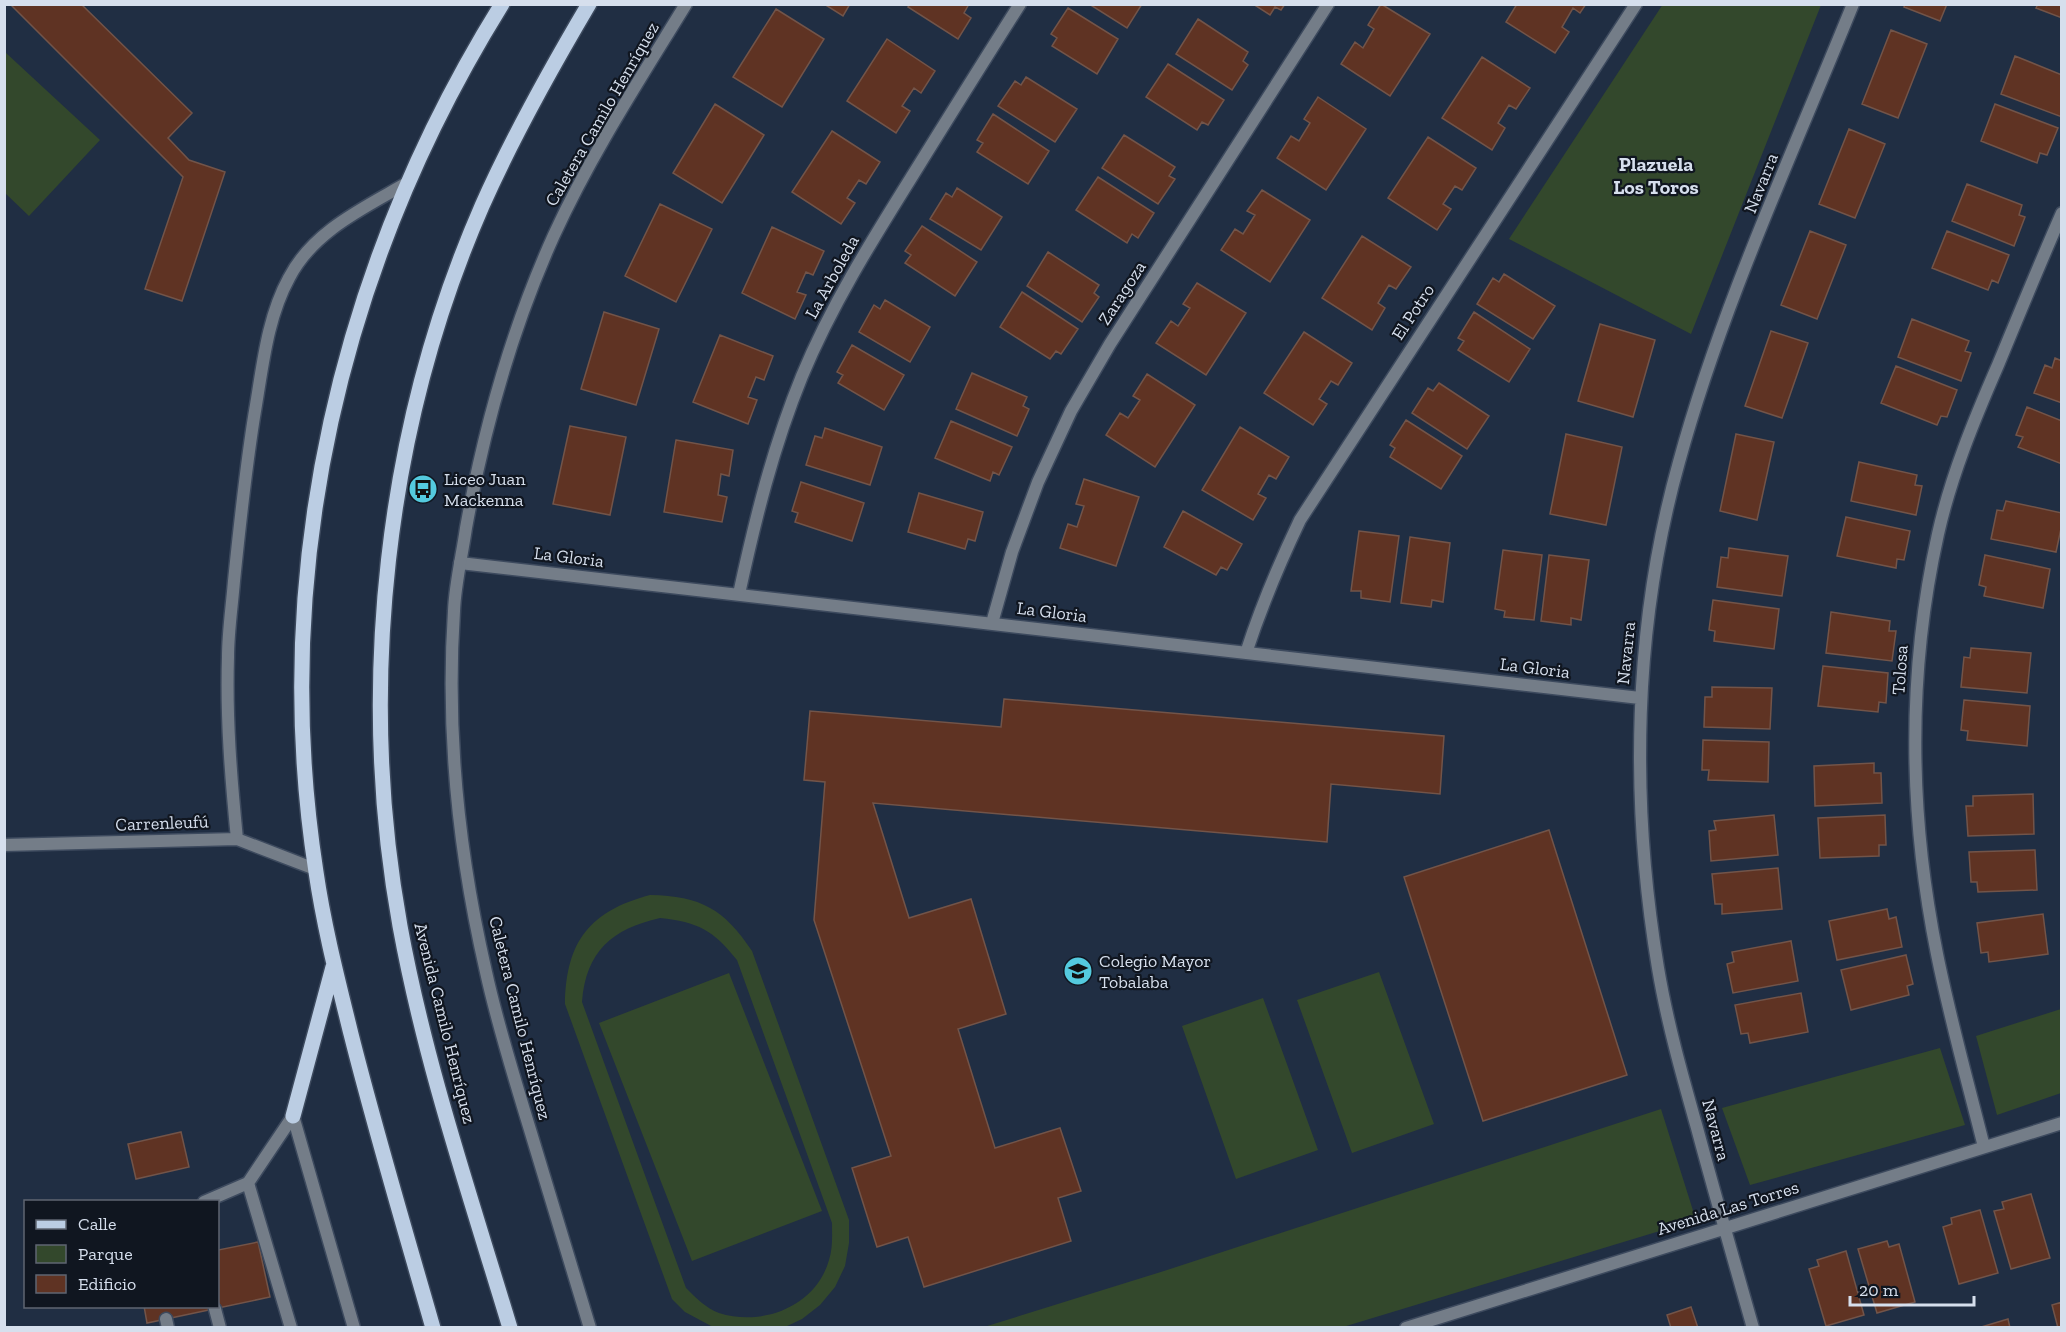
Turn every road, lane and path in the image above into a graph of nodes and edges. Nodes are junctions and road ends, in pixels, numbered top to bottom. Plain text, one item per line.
1 (502, 4) edge
2 (589, 4) edge
3 (686, 4) edge
4 (1020, 4) edge
5 (1328, 4) edge
6 (1636, 4) edge
7 (1854, 4) edge
8 (407, 183) junction
9 (2061, 213) edge
10 (460, 563) junction
11 (739, 594) junction
12 (992, 623) junction
13 (1246, 653) junction
14 (1640, 698) junction
15 (237, 839) junction
16 (4, 845) edge
17 (315, 869) junction
18 (334, 964) junction
19 (293, 1116) junction
20 (2061, 1123) edge
21 (1984, 1147) junction
22 (248, 1183) junction
23 (209, 1200) edge
24 (1724, 1228) junction
25 (215, 1309) dead end
26 (220, 1328) edge
27 (291, 1328) edge
28 (354, 1328) edge
29 (433, 1328) edge
30 (510, 1328) edge
31 (590, 1328) edge
32 (1406, 1328) edge
33 (1753, 1328) edge

1 - 8 main road
2 - 30 main road, Avenida Camilo Henríquez
3 - 10 street, Caletera Camilo Henríquez
4 - 11 street, La Arboleda
5 - 12 street, Zaragoza
6 - 13 street, El Potro
7 - 14 street, Navarra
8 - 15 street
8 - 17 main road
9 - 21 street, Tolosa
10 - 11 street, La Gloria
10 - 31 street, Caletera Camilo Henríquez
11 - 12 street, La Gloria
12 - 13 street, La Gloria
13 - 14 street, La Gloria
14 - 24 street, Navarra
15 - 16 street, Carrenleufú
15 - 17 street, Carrenleufú
17 - 18 main road
18 - 19 main road
18 - 29 main road
19 - 22 street
19 - 28 street
20 - 21 street, Avenida Las Torres
21 - 24 street, Avenida Las Torres
22 - 23 street
22 - 27 street
24 - 32 street, Avenida Las Torres
24 - 33 street, Navarra
25 - 26 street

